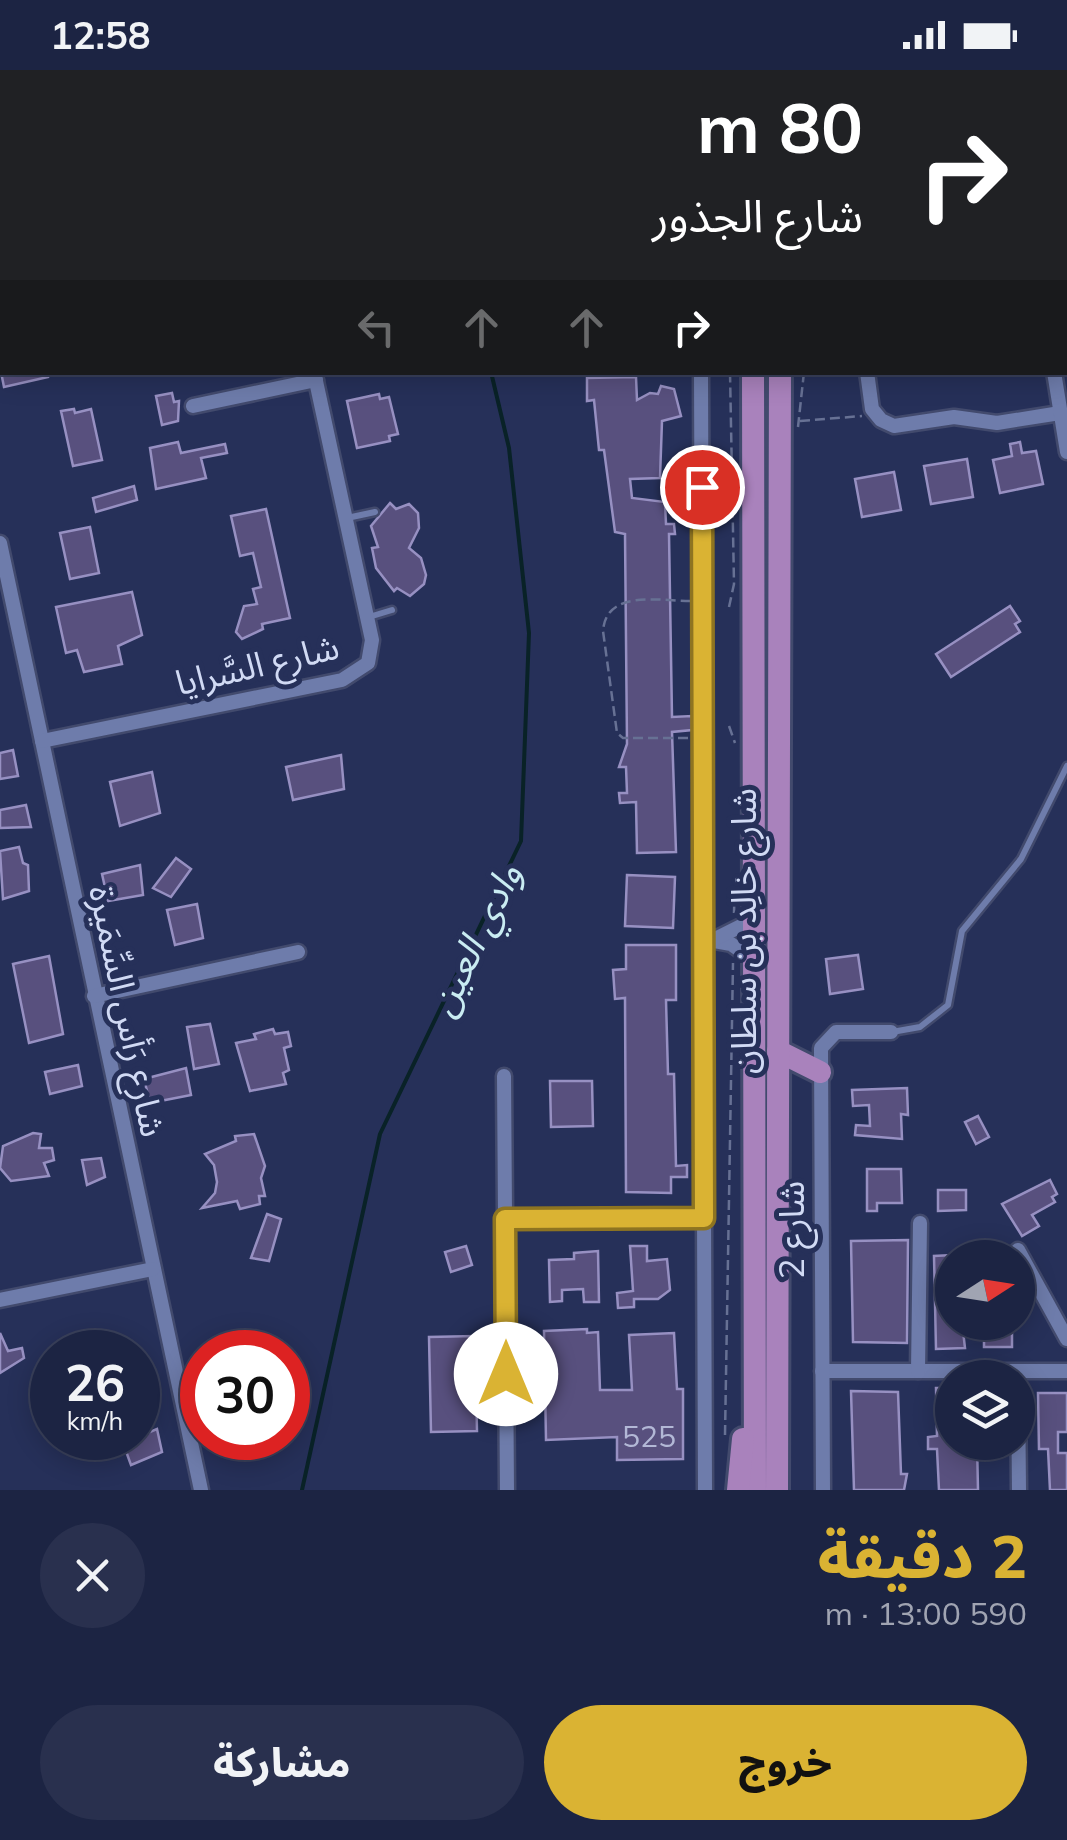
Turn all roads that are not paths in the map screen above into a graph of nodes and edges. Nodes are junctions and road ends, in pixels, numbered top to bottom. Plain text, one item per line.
1 (701, 375) edge
2 (753, 375) edge
3 (780, 375) edge
4 (868, 375) edge
5 (1054, 375) edge
6 (315, 376) edge
7 (192, 406) dead end
8 (1060, 413) junction
9 (1067, 452) edge
10 (375, 512) dead end
11 (346, 518) junction
12 (0, 543) edge
13 (392, 610) dead end
14 (368, 617) junction
15 (42, 741) junction
16 (1067, 766) edge
17 (740, 921) junction
18 (709, 940) junction
19 (298, 952) dead end
20 (740, 958) junction
21 (94, 996) junction
22 (891, 1032) joint
23 (778, 1051) junction
24 (820, 1072) junction
25 (504, 1076) dead end
26 (704, 1218) junction
27 (505, 1219) junction
28 (920, 1223) dead end
29 (153, 1269) junction
30 (1035, 1281) edge
31 (0, 1300) edge
32 (1067, 1339) edge
33 (822, 1371) junction
34 (918, 1371) junction
35 (1067, 1371) edge
36 (935, 1372) edge
37 (1035, 1376) edge
38 (752, 1377) junction
39 (780, 1407) junction
40 (1018, 1460) edge
41 (201, 1490) edge
42 (507, 1490) edge
43 (705, 1490) edge
44 (738, 1490) edge
45 (755, 1490) edge
46 (777, 1490) edge
47 (791, 1490) edge
48 (823, 1490) edge
49 (1018, 1490) edge

1 - 18 street
2 - 17 main road, شارع خالِد بن سلطان
3 - 23 main road, شارع خالِد بن سلطان
4 - 8 street
5 - 8 street
6 - 7 street
6 - 11 street, شارع السَّرايا
8 - 9 street
10 - 11 lane
11 - 14 street, شارع السَّرايا
12 - 15 street, شارع رَأس السِّمَيرة
13 - 14 lane
14 - 15 street, شارع السَّرايا
15 - 21 street, شارع رَأس السِّمَيرة
16 - 22 lane
17 - 18 street
17 - 20 main road, شارع خالِد بن سلطان
18 - 20 street
18 - 26 street
19 - 21 street
20 - 38 main road, شارع خالِد بن سلطان
21 - 29 street, شارع رَأس السِّمَيرة
22 - 24 street, شارع 2
23 - 24 main road
23 - 39 main road, شارع خالِد بن سلطان
24 - 33 street, شارع 2
25 - 27 street
26 - 27 street
26 - 43 street
27 - 42 street
28 - 34 street
29 - 31 street
29 - 41 street, شارع رَأس السِّمَيرة
30 - 32 street
33 - 34 street
33 - 48 street, شارع 2
34 - 36 street
35 - 37 street
38 - 44 main road
38 - 45 main road, شارع خالِد بن سلطان
39 - 46 main road, شارع خالِد بن سلطان
39 - 47 main road
40 - 49 street

